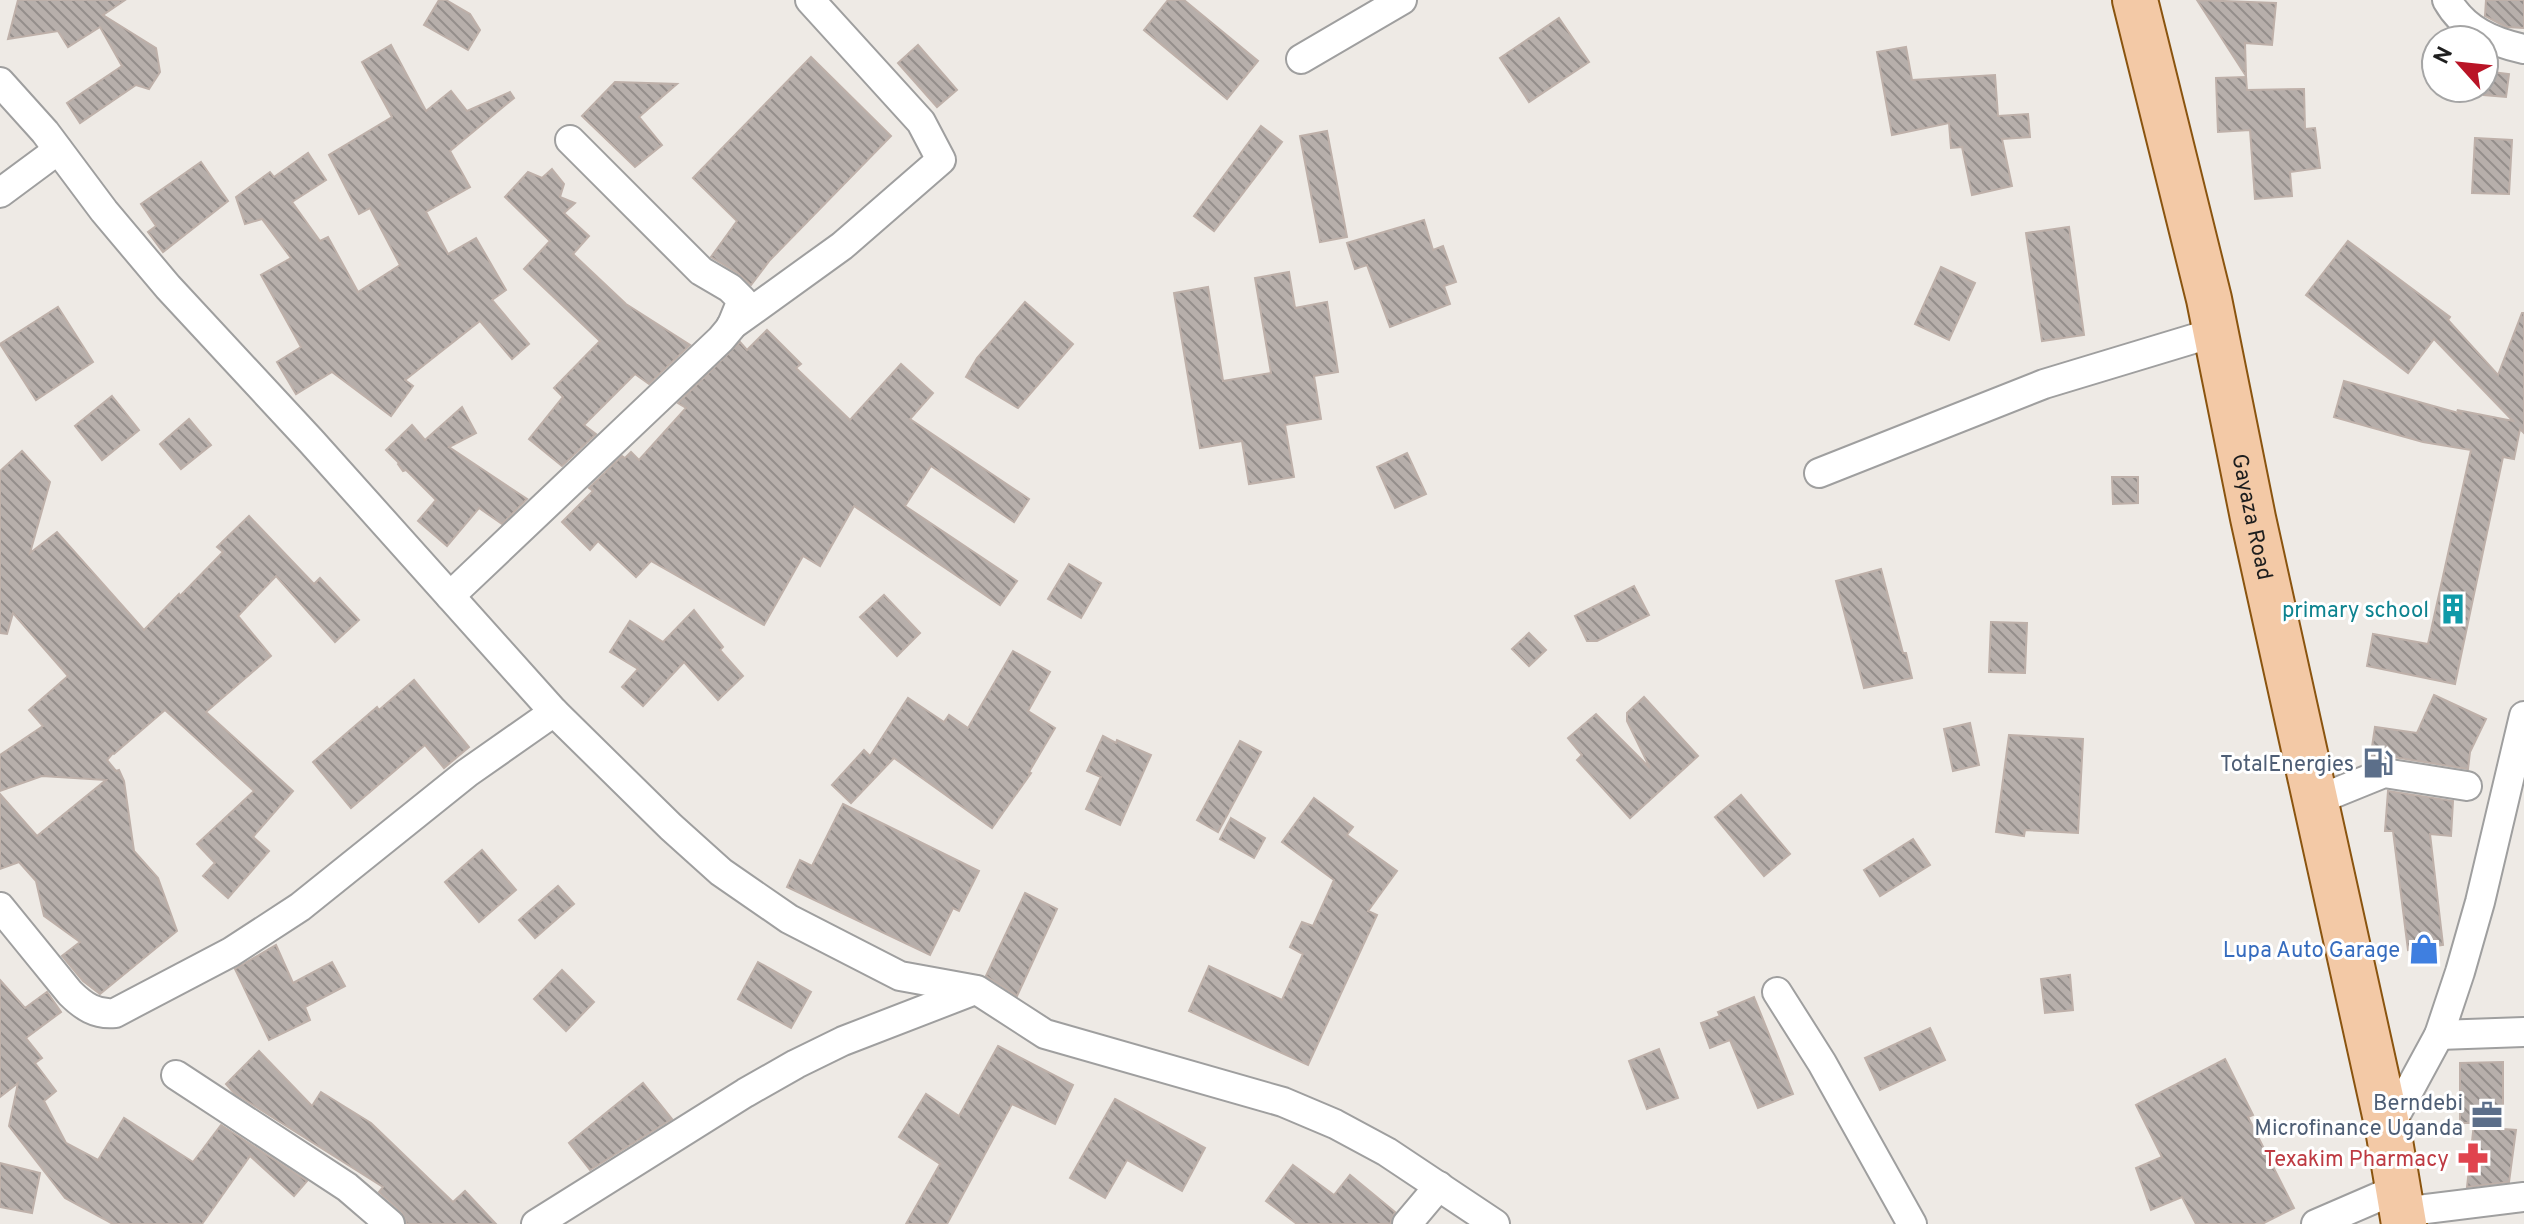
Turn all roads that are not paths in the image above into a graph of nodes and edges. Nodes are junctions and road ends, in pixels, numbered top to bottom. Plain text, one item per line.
1 (810, 0) edge
2 (1402, 0) edge
3 (2135, 0) edge
4 (2447, 0) edge
5 (1365, 10) edge
6 (2524, 49) edge
7 (1301, 59) dead end
8 (0, 82) edge
9 (570, 140) dead end
10 (58, 150) junction
11 (0, 193) edge
12 (731, 327) junction
13 (2216, 332) junction
14 (1819, 473) dead end
15 (450, 596) junction
16 (554, 712) junction
17 (2524, 716) edge
18 (2467, 786) dead end
19 (2315, 801) junction
20 (0, 907) edge
21 (977, 990) junction
22 (1777, 992) dead end
23 (2524, 1032) edge
24 (2439, 1035) junction
25 (176, 1075) dead end
26 (2388, 1129) junction
27 (1439, 1186) junction
28 (2524, 1197) edge
29 (2401, 1208) edge
30 (390, 1224) edge
31 (536, 1224) edge
32 (1407, 1224) edge
33 (1495, 1224) edge
34 (1912, 1224) edge
35 (2316, 1224) edge

1 - 12 street
2 - 5 street
3 - 13 main road, Gayaza Road
4 - 6 street
5 - 7 street
8 - 10 street
9 - 12 street
10 - 11 street
10 - 15 street
12 - 15 street
13 - 14 street
13 - 19 main road, Gayaza Road
15 - 16 street
16 - 20 street
16 - 21 street
17 - 24 street
18 - 19 street
19 - 26 main road, Gayaza Road
21 - 27 street
21 - 31 street
22 - 34 street
23 - 24 street
24 - 26 street
25 - 30 street
26 - 29 main road, Gayaza Road
27 - 32 street
27 - 33 street
28 - 29 street
29 - 35 street

